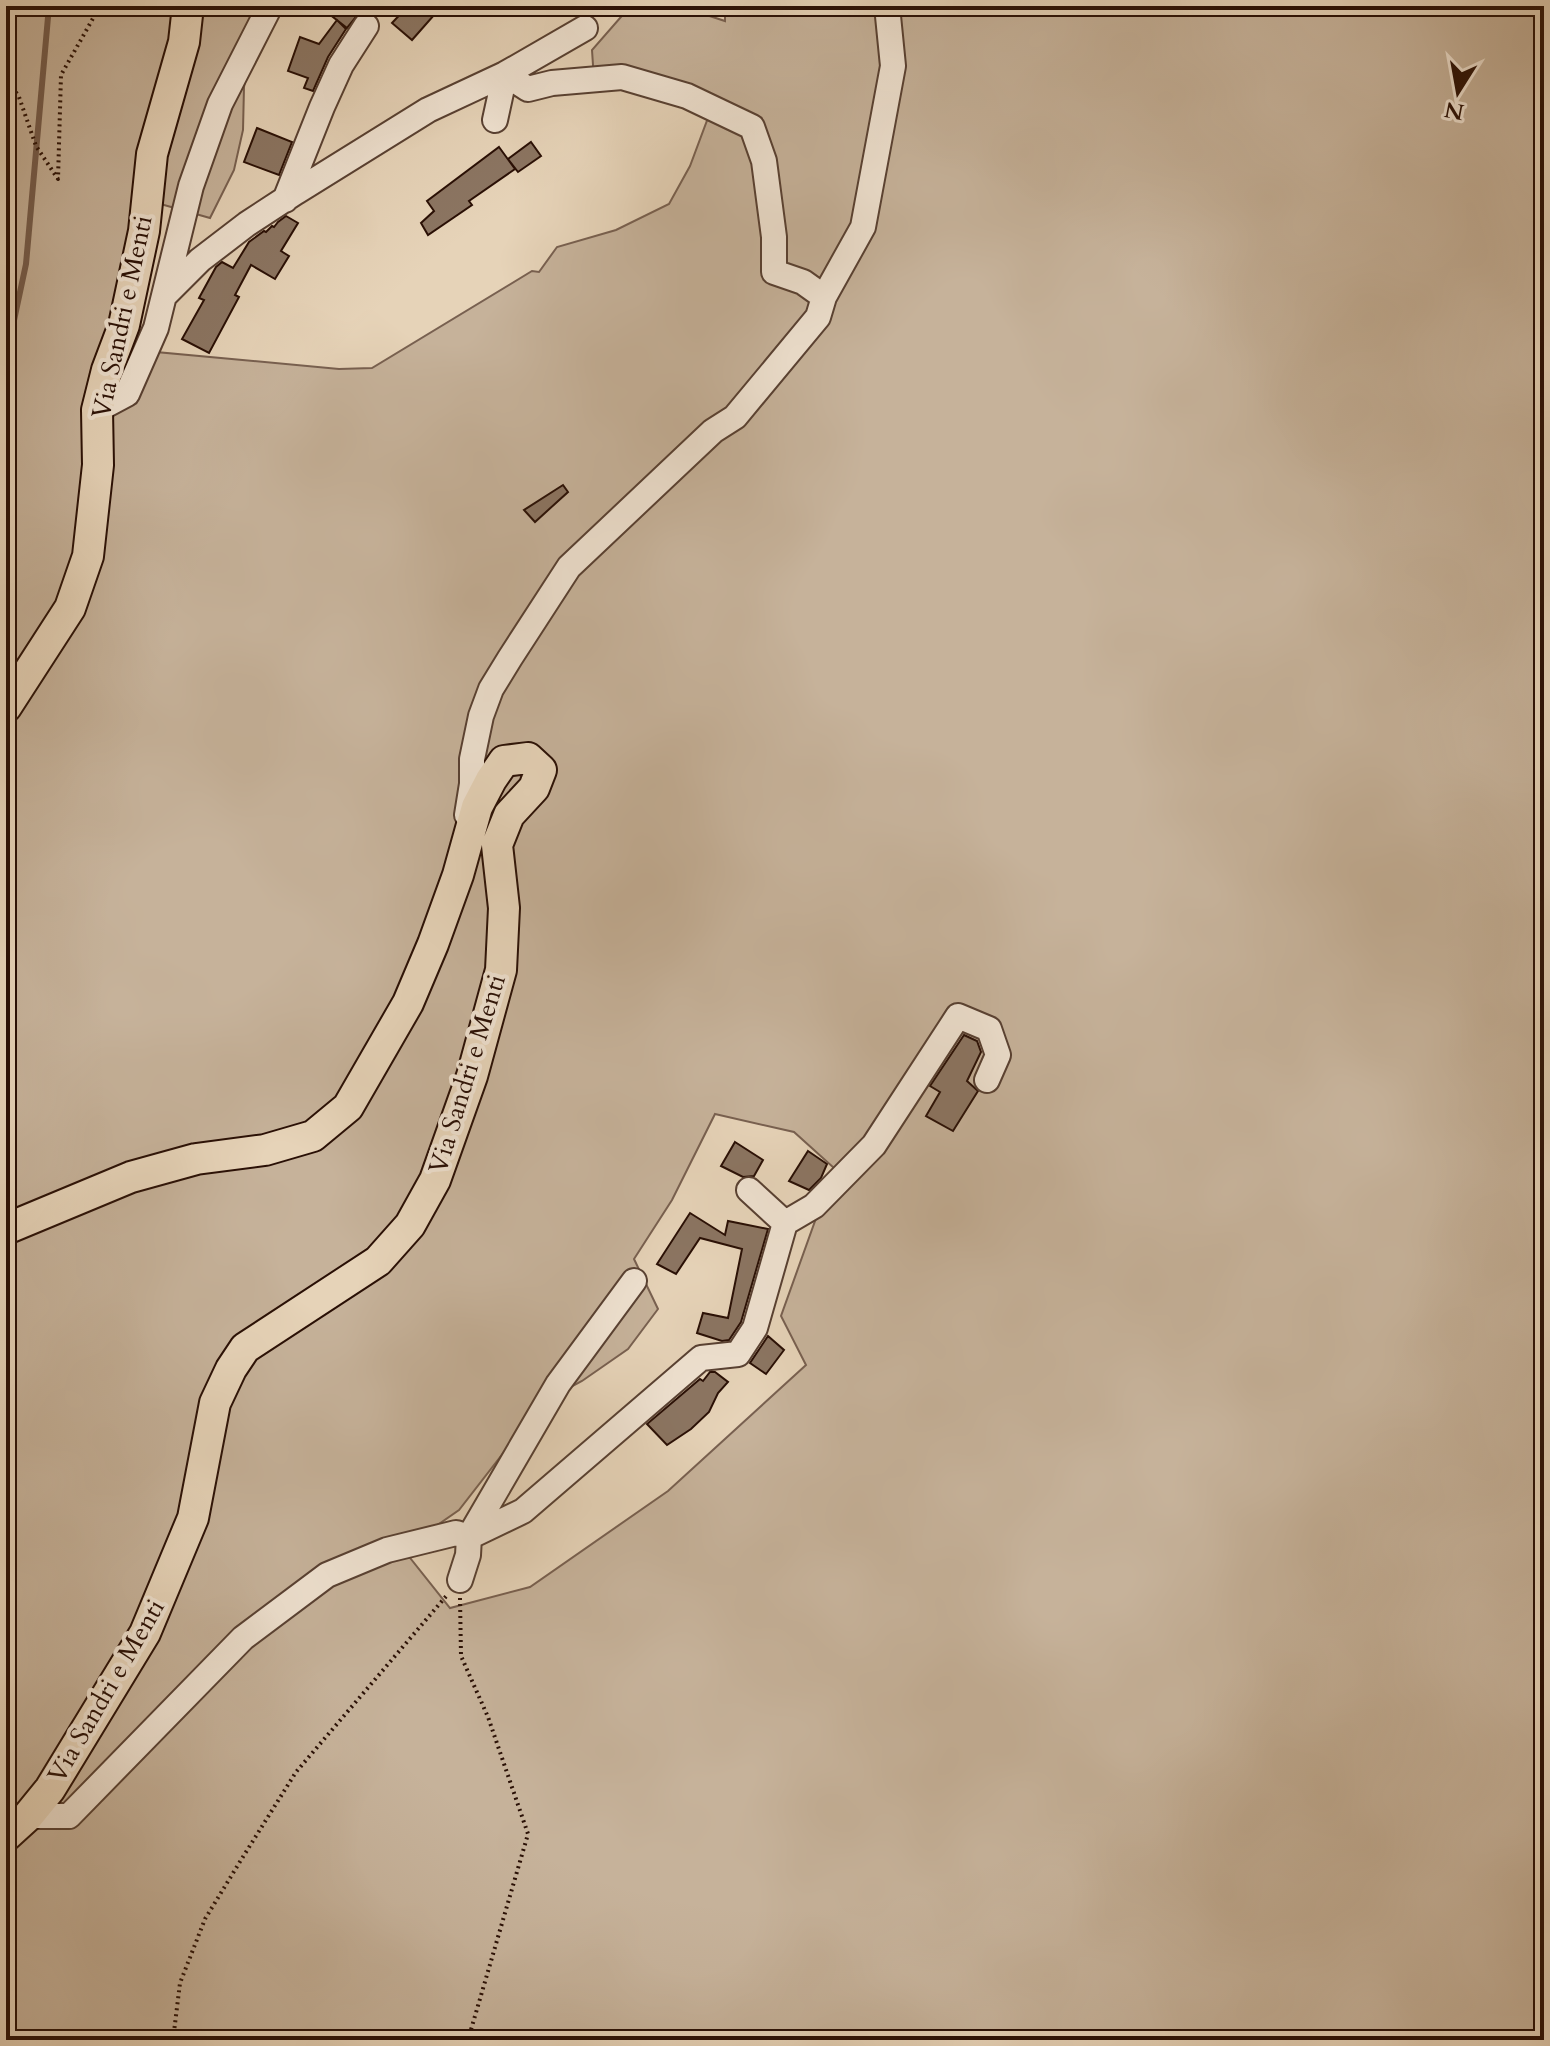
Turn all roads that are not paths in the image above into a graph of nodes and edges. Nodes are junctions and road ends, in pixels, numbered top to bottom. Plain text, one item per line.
1 (188, 6) edge
2 (887, 6) edge
3 (268, 10) dead end
4 (366, 26) dead end
5 (585, 28) dead end
6 (505, 74) junction
7 (495, 120) dead end
8 (285, 200) junction
9 (165, 295) junction
10 (824, 297) junction
11 (97, 410) junction
12 (6, 707) edge
13 (470, 832) junction
14 (987, 1080) dead end
15 (749, 1190) dead end
16 (785, 1223) junction
17 (6, 1229) edge
18 (634, 1281) dead end
19 (469, 1537) junction
20 (460, 1580) road end
21 (17, 1826) edge

1 - 11 main road, Via Sandri e Menti
2 - 10 street
3 - 9 street
4 - 8 street
5 - 6 street
6 - 7 street
6 - 8 street
6 - 10 street
8 - 9 street
9 - 11 street
10 - 13 street
11 - 12 main road, Via Sandri e Menti
13 - 17 main road, Via Sandri e Menti
13 - 21 main road, Via Sandri e Menti
14 - 16 street
15 - 16 street
16 - 19 street
18 - 19 street
19 - 20 street
19 - 21 street

